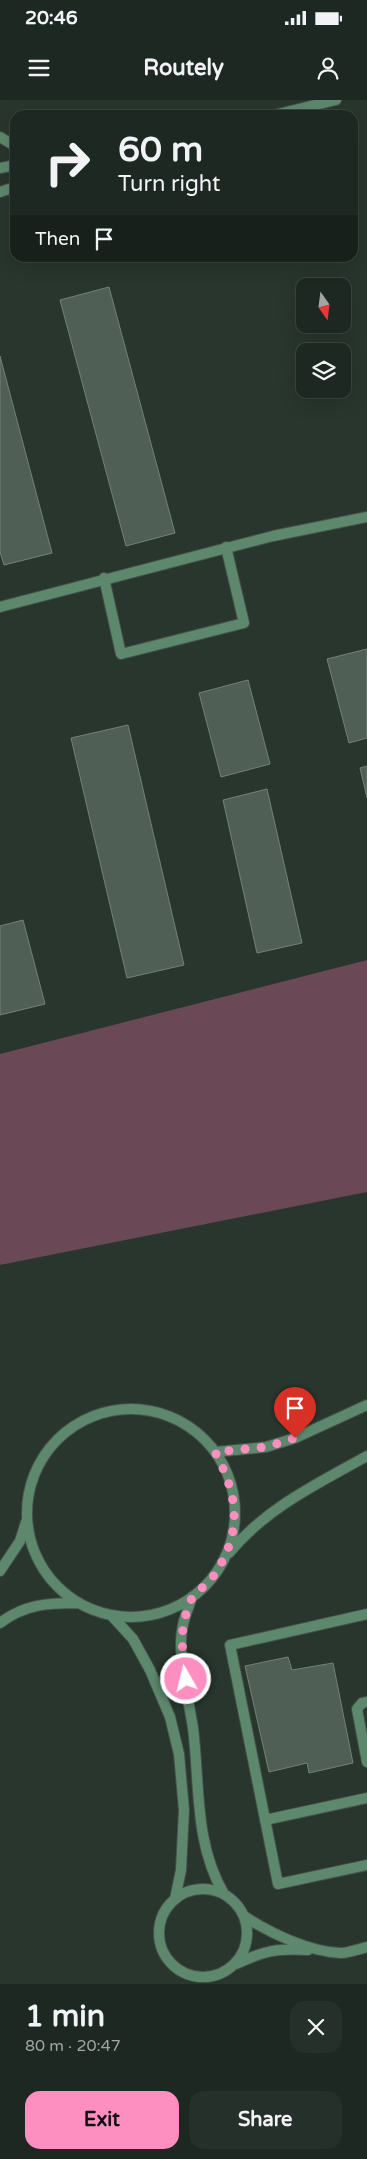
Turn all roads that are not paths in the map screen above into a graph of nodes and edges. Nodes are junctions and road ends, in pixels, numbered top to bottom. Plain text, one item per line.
1 (336, 100) edge
2 (296, 110) edge
3 (367, 517) edge
4 (226, 547) junction
5 (104, 578) junction
6 (0, 607) edge
7 (367, 1405) edge
8 (215, 1452) junction
9 (367, 1456) edge
10 (27, 1521) junction
11 (224, 1560) junction
12 (0, 1571) edge
13 (192, 1597) junction
14 (78, 1603) junction
15 (367, 1614) edge
16 (111, 1615) junction
17 (0, 1623) edge
18 (367, 1702) edge
19 (367, 1762) edge
20 (367, 1798) edge
21 (265, 1820) junction
22 (367, 1865) edge
23 (224, 1894) junction
24 (175, 1899) junction
25 (244, 1916) junction
26 (367, 1948) edge
27 (326, 1950) junction
28 (235, 1964) junction

1 - 2 street
3 - 4 street
4 - 5 street
4 - 5 street
5 - 6 street
7 - 8 street
8 - 10 street
8 - 11 street
9 - 11 street
10 - 12 street
10 - 14 street
11 - 13 street
13 - 16 street
13 - 23 street
14 - 16 street
14 - 17 street
15 - 21 street
16 - 24 street
18 - 19 street
20 - 21 street
21 - 22 street
23 - 24 street
23 - 25 street
24 - 28 street
25 - 27 street
25 - 28 street
26 - 27 street
27 - 28 street

